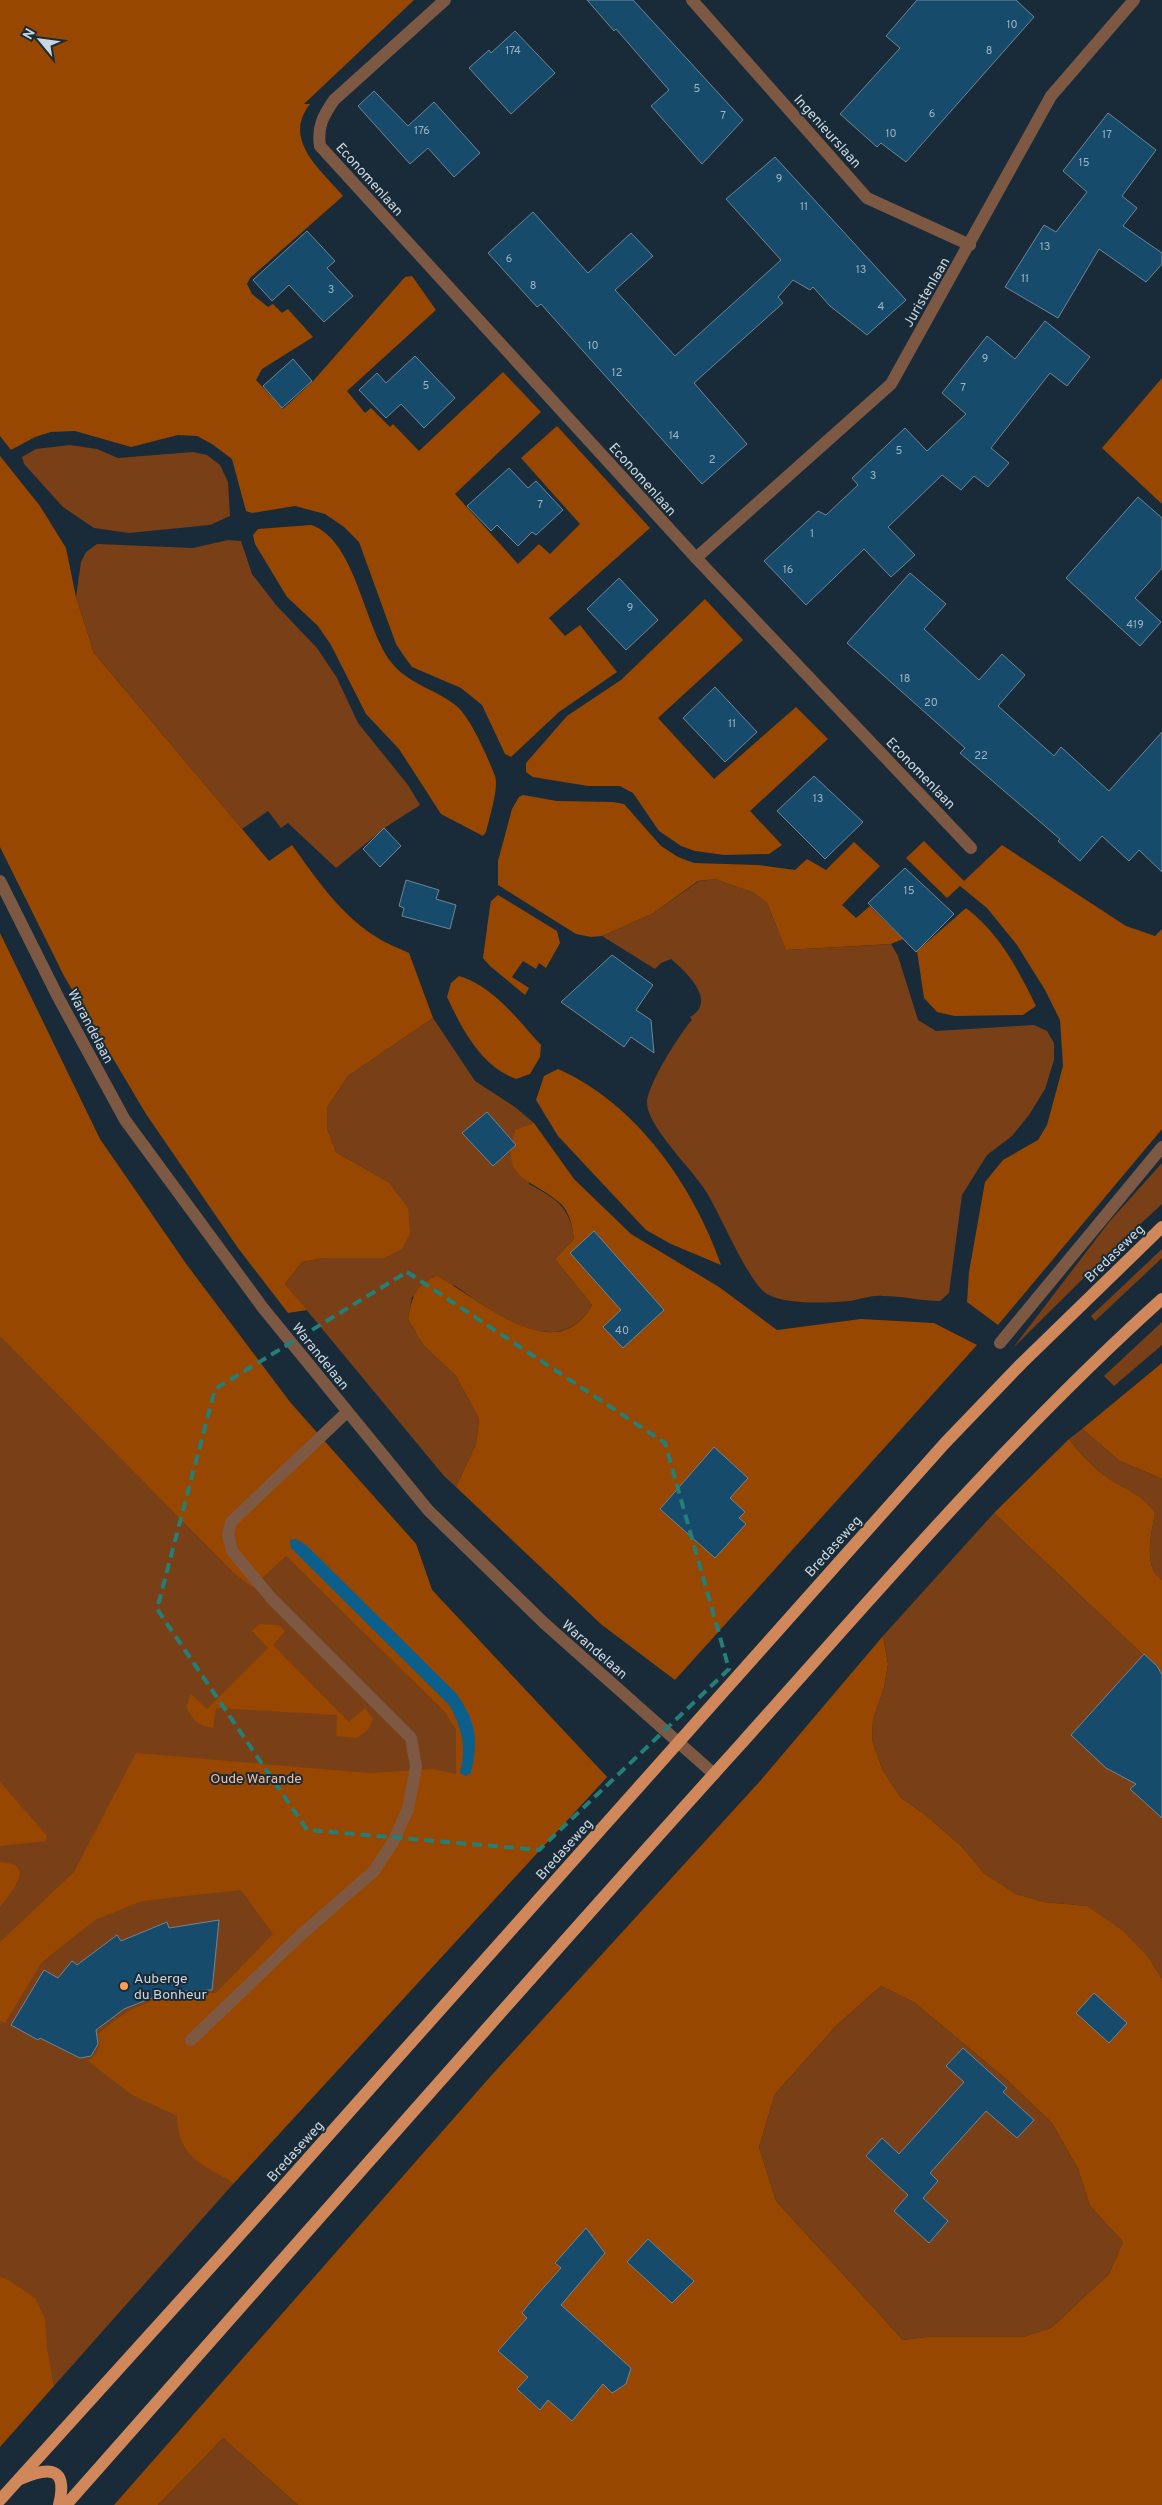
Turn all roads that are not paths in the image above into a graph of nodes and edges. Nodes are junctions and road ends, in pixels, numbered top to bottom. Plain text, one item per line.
1 (444, 0) edge
2 (692, 0) edge
3 (1134, 0) edge
4 (970, 245) junction
5 (696, 558) junction
6 (971, 848) dead end
7 (0, 881) edge
8 (1162, 1147) edge
9 (1162, 1227) edge
10 (1162, 1299) edge
11 (1000, 1343) dead end
12 (347, 1412) junction
13 (678, 1742) junction
14 (714, 1774) junction
15 (191, 2040) dead end
16 (18, 2480) junction
17 (0, 2500) edge
18 (58, 2505) edge
19 (66, 2505) edge

1 - 5 street, Economenlaan
2 - 4 street, Ingenieurslaan
3 - 4 street, Juristenlaan
4 - 5 street, Juristenlaan
5 - 6 street, Economenlaan
7 - 12 street, Warandelaan
8 - 11 street, Bredaseweg
9 - 13 main road, Bredaseweg
10 - 14 main road
12 - 13 street, Warandelaan
12 - 15 street
13 - 14 street, Warandelaan
13 - 16 main road, Bredaseweg
14 - 19 main road
16 - 17 main road, Bredaseweg
16 - 18 main road

